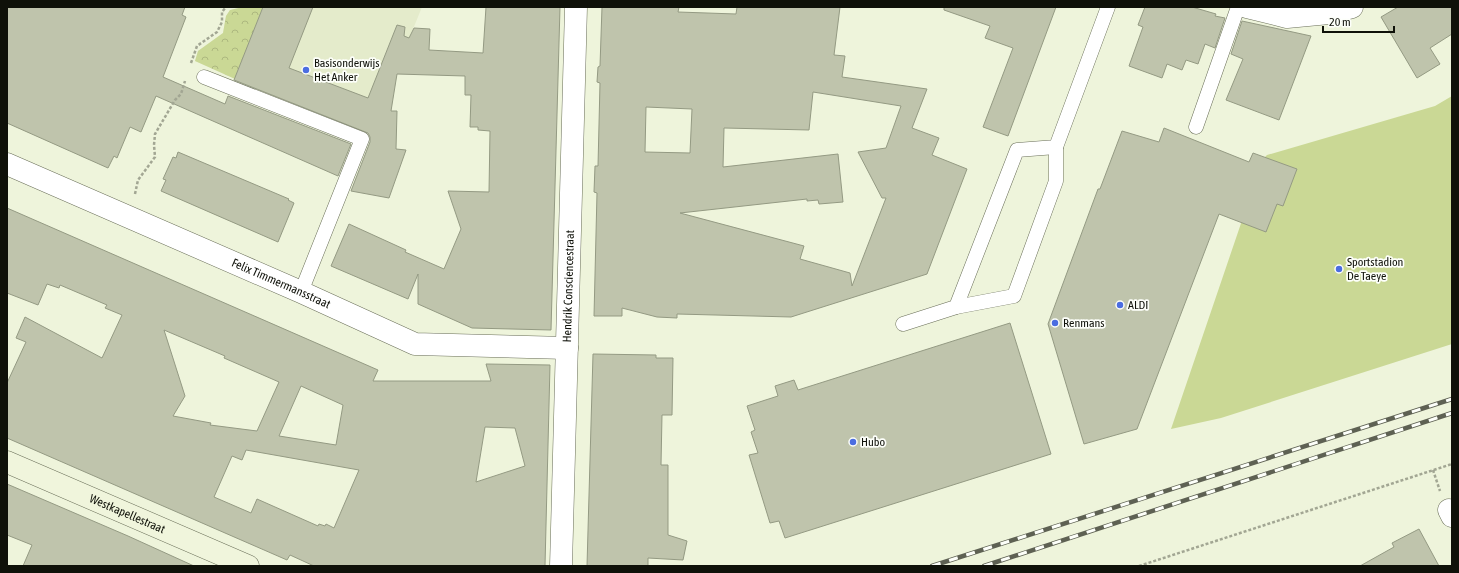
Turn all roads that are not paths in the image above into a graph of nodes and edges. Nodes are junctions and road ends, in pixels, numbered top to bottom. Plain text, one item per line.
1 (576, 7) edge
2 (1108, 7) edge
3 (1238, 7) edge
4 (1247, 7) edge
5 (1352, 7) edge
6 (204, 77) dead end
7 (1196, 127) dead end
8 (1056, 147) junction
9 (7, 164) edge
10 (301, 292) junction
11 (956, 307) junction
12 (903, 324) dead end
13 (567, 348) junction
14 (7, 462) edge
15 (248, 566) edge
16 (561, 566) edge

1 - 13 street, Hendrik Consciencestraat
2 - 8 lane
3 - 7 lane
4 - 5 street
6 - 10 lane
8 - 11 lane
8 - 11 lane
9 - 10 street, Felix Timmermansstraat
10 - 13 street, Felix Timmermansstraat
11 - 12 lane
13 - 16 street, Hendrik Consciencestraat
14 - 15 street, Westkapellestraat

